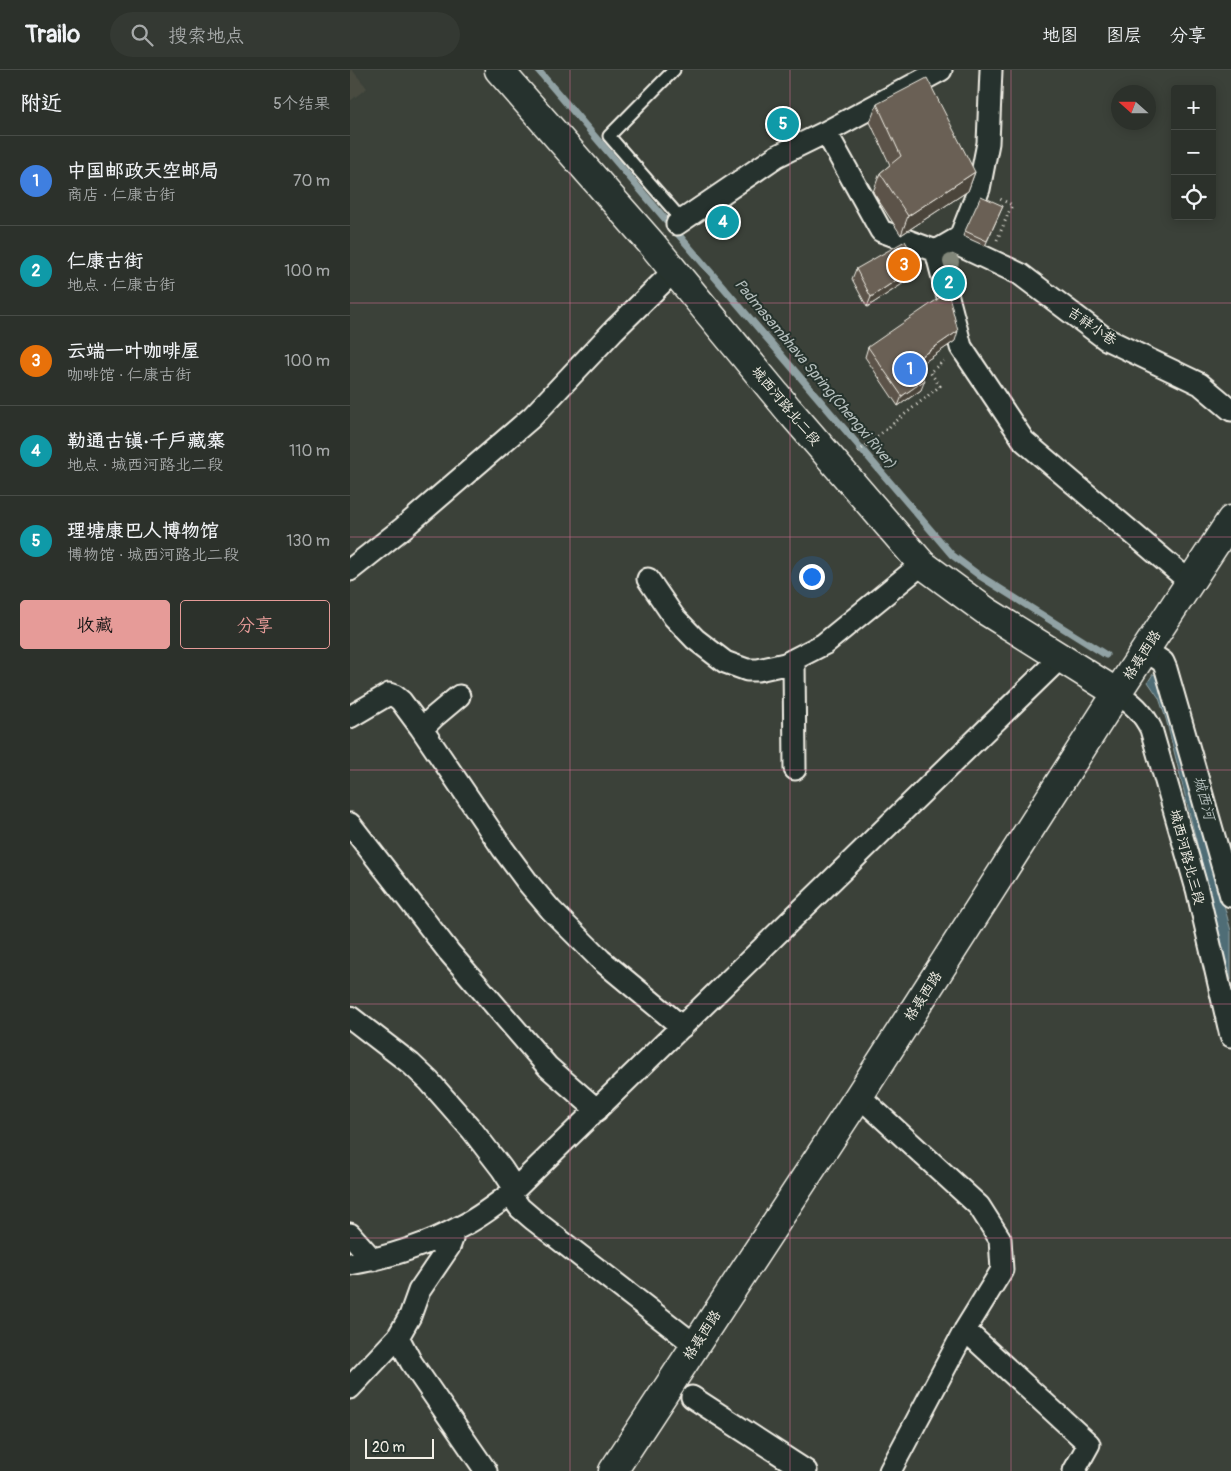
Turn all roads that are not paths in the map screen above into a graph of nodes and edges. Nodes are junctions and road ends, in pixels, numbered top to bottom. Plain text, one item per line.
1 (499, 70) edge
2 (674, 70) edge
3 (941, 70) edge
4 (991, 70) edge
5 (826, 132) junction
6 (679, 222) joint
7 (944, 246) junction
8 (674, 271) junction
9 (1231, 410) edge
10 (1231, 520) edge
11 (922, 564) junction
12 (350, 570) edge
13 (648, 579) dead end
14 (1190, 582) junction
15 (1146, 650) junction
16 (1061, 657) junction
17 (794, 660) junction
18 (1117, 692) junction
19 (459, 696) dead end
20 (350, 717) edge
21 (422, 729) junction
22 (796, 769) dead end
23 (350, 824) edge
24 (1231, 896) edge
25 (350, 1017) edge
26 (682, 1027) junction
27 (1231, 1036) edge
28 (859, 1096) junction
29 (597, 1110) junction
30 (513, 1192) junction
31 (451, 1232) junction
32 (350, 1234) edge
33 (373, 1260) junction
34 (350, 1264) edge
35 (965, 1330) junction
36 (398, 1337) junction
37 (696, 1345) junction
38 (350, 1388) edge
39 (692, 1397) dead end
40 (486, 1471) edge
41 (613, 1471) edge
42 (806, 1471) edge
43 (890, 1471) edge
44 (1074, 1471) edge

1 - 8 main road, 城西河路北二段
2 - 6 lane
3 - 5 street
4 - 7 street
5 - 6 street
5 - 7 street, 吉祥小巷
7 - 9 street, 吉祥小巷
7 - 14 street
8 - 11 main road, 城西河路北二段
8 - 12 street
10 - 14 main road, 格聂西路
11 - 16 main road, 城西河路北二段
11 - 17 street
13 - 17 street
14 - 15 main road, 格聂西路
15 - 18 main road, 格聂西路
15 - 24 street
16 - 18 main road, 城西河路北二段
16 - 26 street
17 - 22 street
18 - 27 street, 城西河路北三段
18 - 28 main road, 格聂西路
19 - 21 street
20 - 21 street
21 - 26 street
23 - 29 street
25 - 30 street
26 - 29 street
28 - 35 street
28 - 37 main road, 格聂西路
29 - 30 street
30 - 31 street
30 - 37 street
31 - 33 street
31 - 36 street
32 - 33 street
33 - 34 street
35 - 43 street
35 - 44 street
36 - 38 street
36 - 40 street
37 - 41 main road, 格聂西路
39 - 42 street

